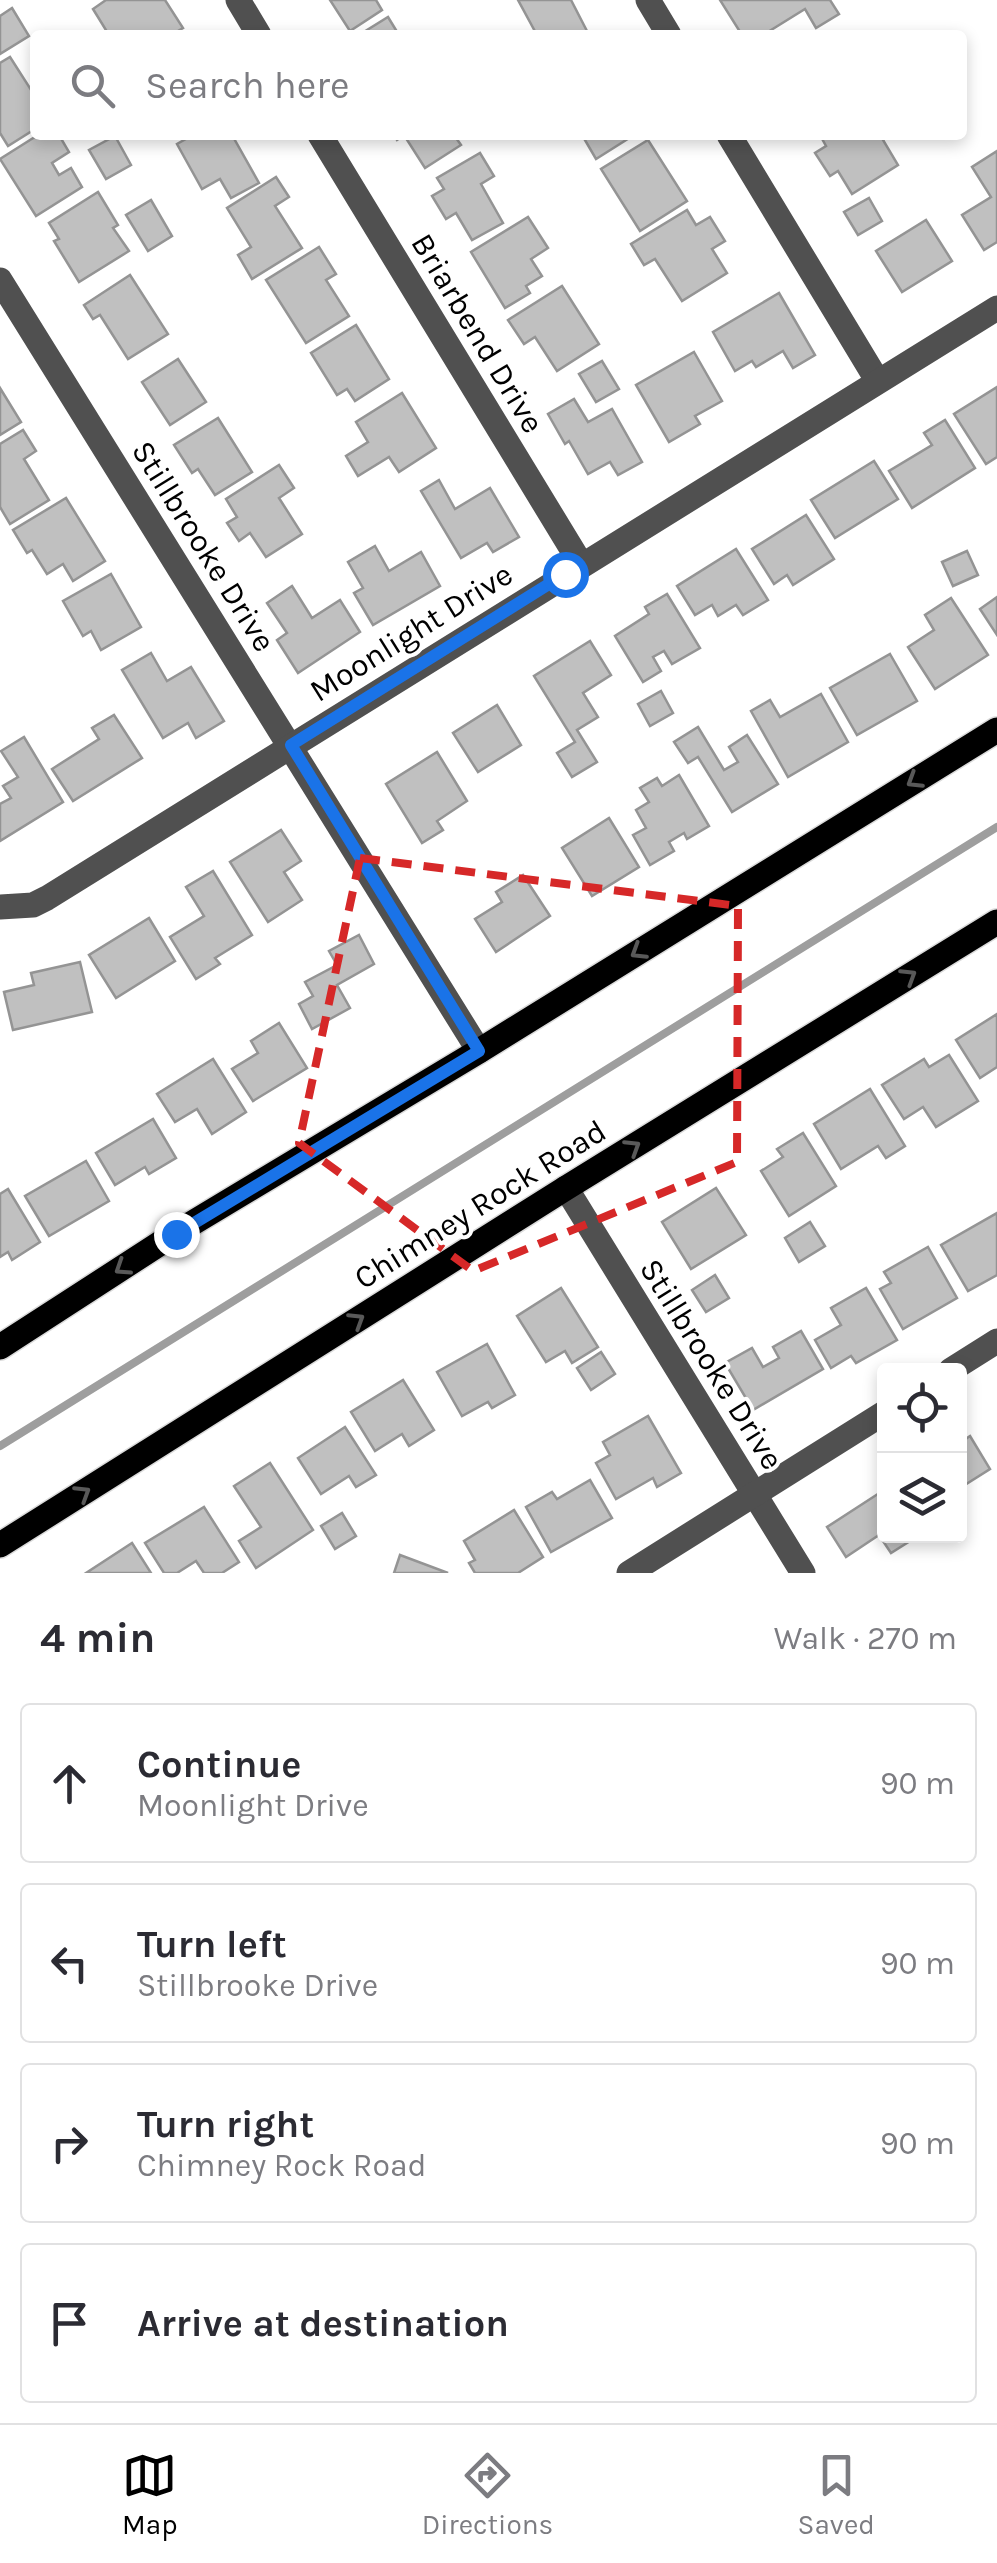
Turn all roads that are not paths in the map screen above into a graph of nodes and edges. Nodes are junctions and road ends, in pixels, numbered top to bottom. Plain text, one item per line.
1 (238, 0) edge
2 (648, 0) edge
3 (256, 30) edge
4 (666, 30) edge
5 (323, 140) edge
6 (732, 140) edge
7 (0, 280) edge
8 (997, 308) edge
9 (877, 380) junction
10 (581, 564) junction
11 (997, 730) edge
12 (291, 745) junction
13 (6, 908) edge
14 (997, 922) edge
15 (479, 1051) junction
16 (566, 1188) junction
17 (997, 1341) edge
18 (0, 1347) edge
19 (962, 1363) edge
20 (877, 1418) edge
21 (755, 1496) junction
22 (0, 1545) edge
23 (629, 1573) edge
24 (803, 1573) edge

1 - 3 street
2 - 4 street
5 - 10 street, Briarbend Drive
6 - 9 street
7 - 12 street, Stillbrooke Drive
8 - 9 street, Moonlight Drive
9 - 10 street, Moonlight Drive
10 - 12 street, Moonlight Drive
11 -> 15 main road
12 - 13 street, Moonlight Drive
12 - 15 street, Stillbrooke Drive
16 -> 14 main road, Chimney Rock Road
15 -> 18 main road
16 - 21 street, Stillbrooke Drive
22 -> 16 main road, Chimney Rock Road
17 - 19 street
20 - 21 street
21 - 23 street
21 - 24 street, Stillbrooke Drive

